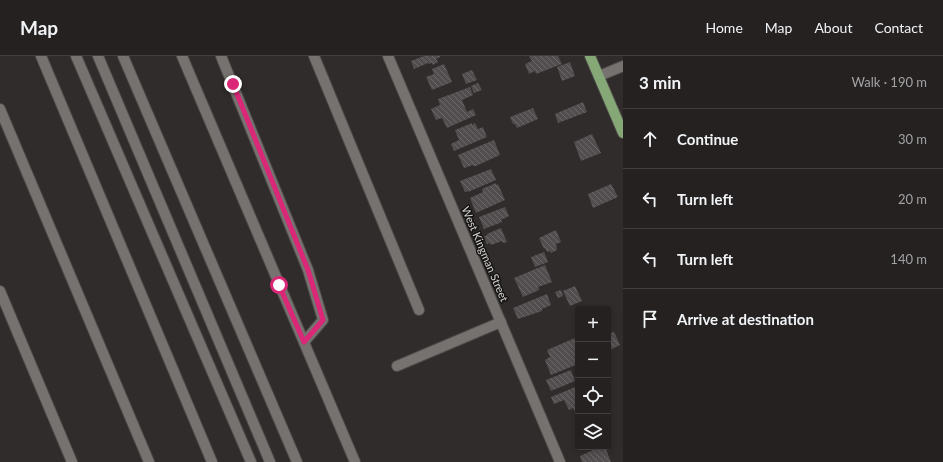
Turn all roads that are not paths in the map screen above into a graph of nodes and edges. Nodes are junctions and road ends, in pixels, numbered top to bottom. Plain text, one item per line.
1 (41, 56) edge
2 (76, 56) edge
3 (98, 56) edge
4 (123, 56) edge
5 (182, 56) edge
6 (221, 56) edge
7 (314, 56) edge
8 (388, 56) edge
9 (590, 56) edge
10 (623, 66) edge
11 (599, 76) junction
12 (0, 109) edge
13 (623, 133) edge
14 (0, 291) edge
15 (419, 310) dead end
16 (500, 322) junction
17 (304, 342) junction
18 (397, 366) dead end
19 (72, 462) edge
20 (149, 462) edge
21 (212, 462) edge
22 (251, 462) edge
23 (270, 462) edge
24 (297, 462) edge
25 (355, 462) edge
26 (560, 462) edge

1 - 21 street
2 - 22 street
3 - 23 street
4 - 24 street
5 - 17 street
6 - 17 street
7 - 15 street
8 - 16 street, West Kingman Street
9 - 11 main road
10 - 11 street
11 - 13 main road
12 - 20 street
14 - 19 street
16 - 18 street
16 - 26 street, West Kingman Street
17 - 25 street

